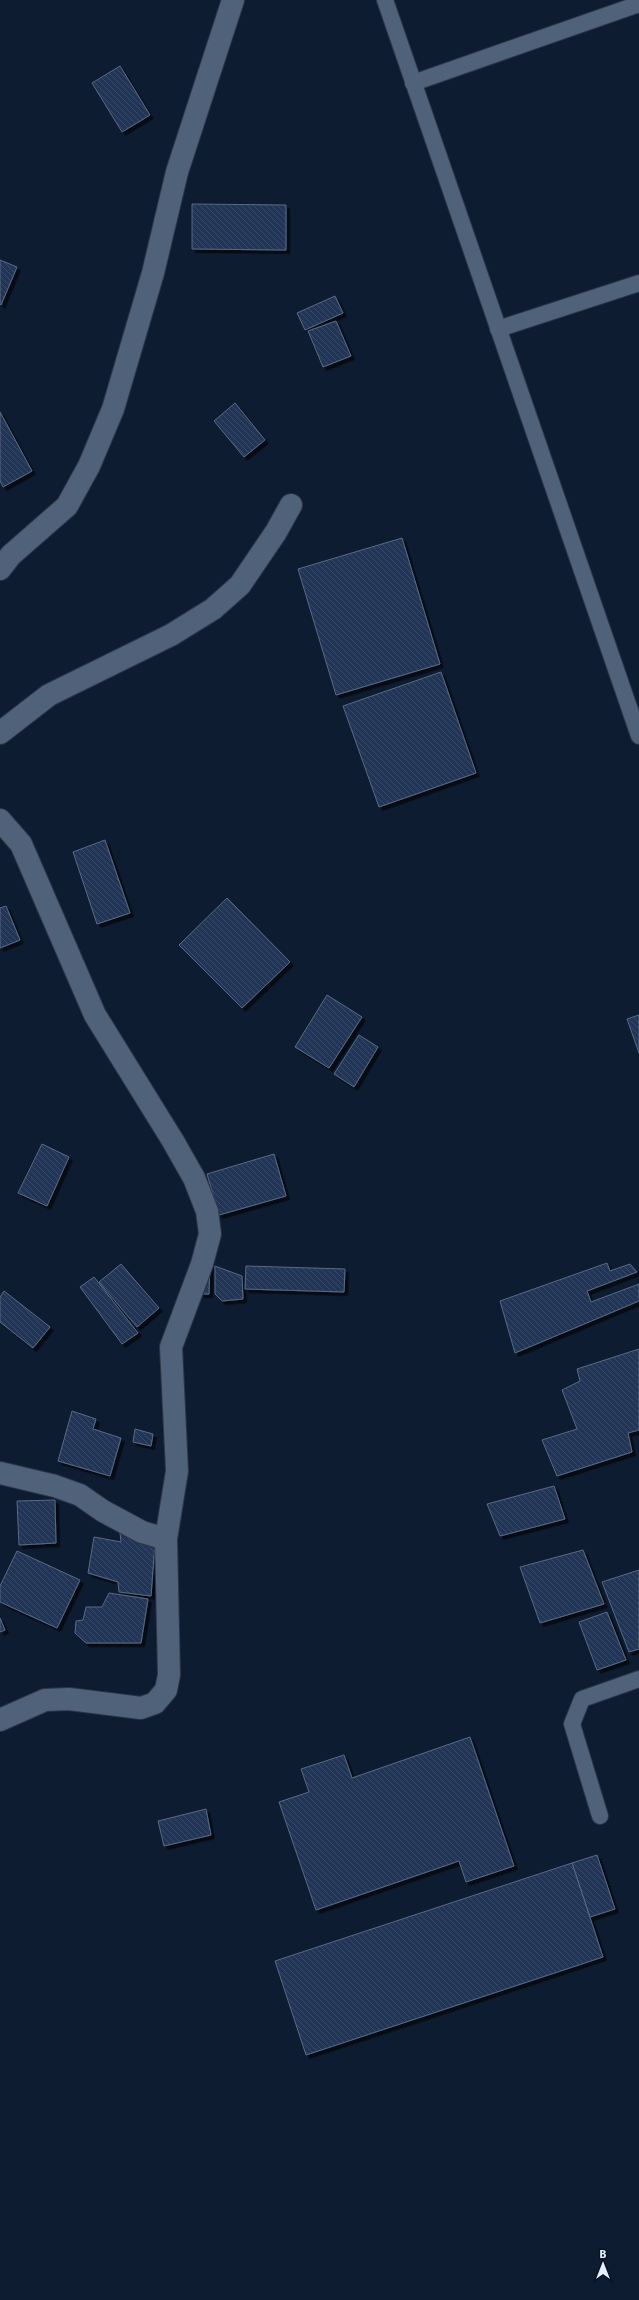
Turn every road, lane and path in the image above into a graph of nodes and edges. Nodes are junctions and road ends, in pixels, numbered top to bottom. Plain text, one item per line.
1 (232, 0) edge
2 (385, 0) edge
3 (639, 4) edge
4 (414, 83) junction
5 (639, 283) edge
6 (498, 329) junction
7 (291, 505) dead end
8 (0, 569) edge
9 (0, 733) edge
10 (639, 736) edge
11 (0, 820) edge
12 (0, 1473) edge
13 (166, 1539) junction
14 (639, 1679) edge
15 (0, 1720) edge
16 (600, 1816) dead end

1 - 8 street
2 - 4 lane
3 - 4 lane
4 - 6 lane
5 - 6 lane
6 - 10 lane
7 - 9 street
11 - 13 street
12 - 13 street
13 - 15 street
14 - 16 lane

